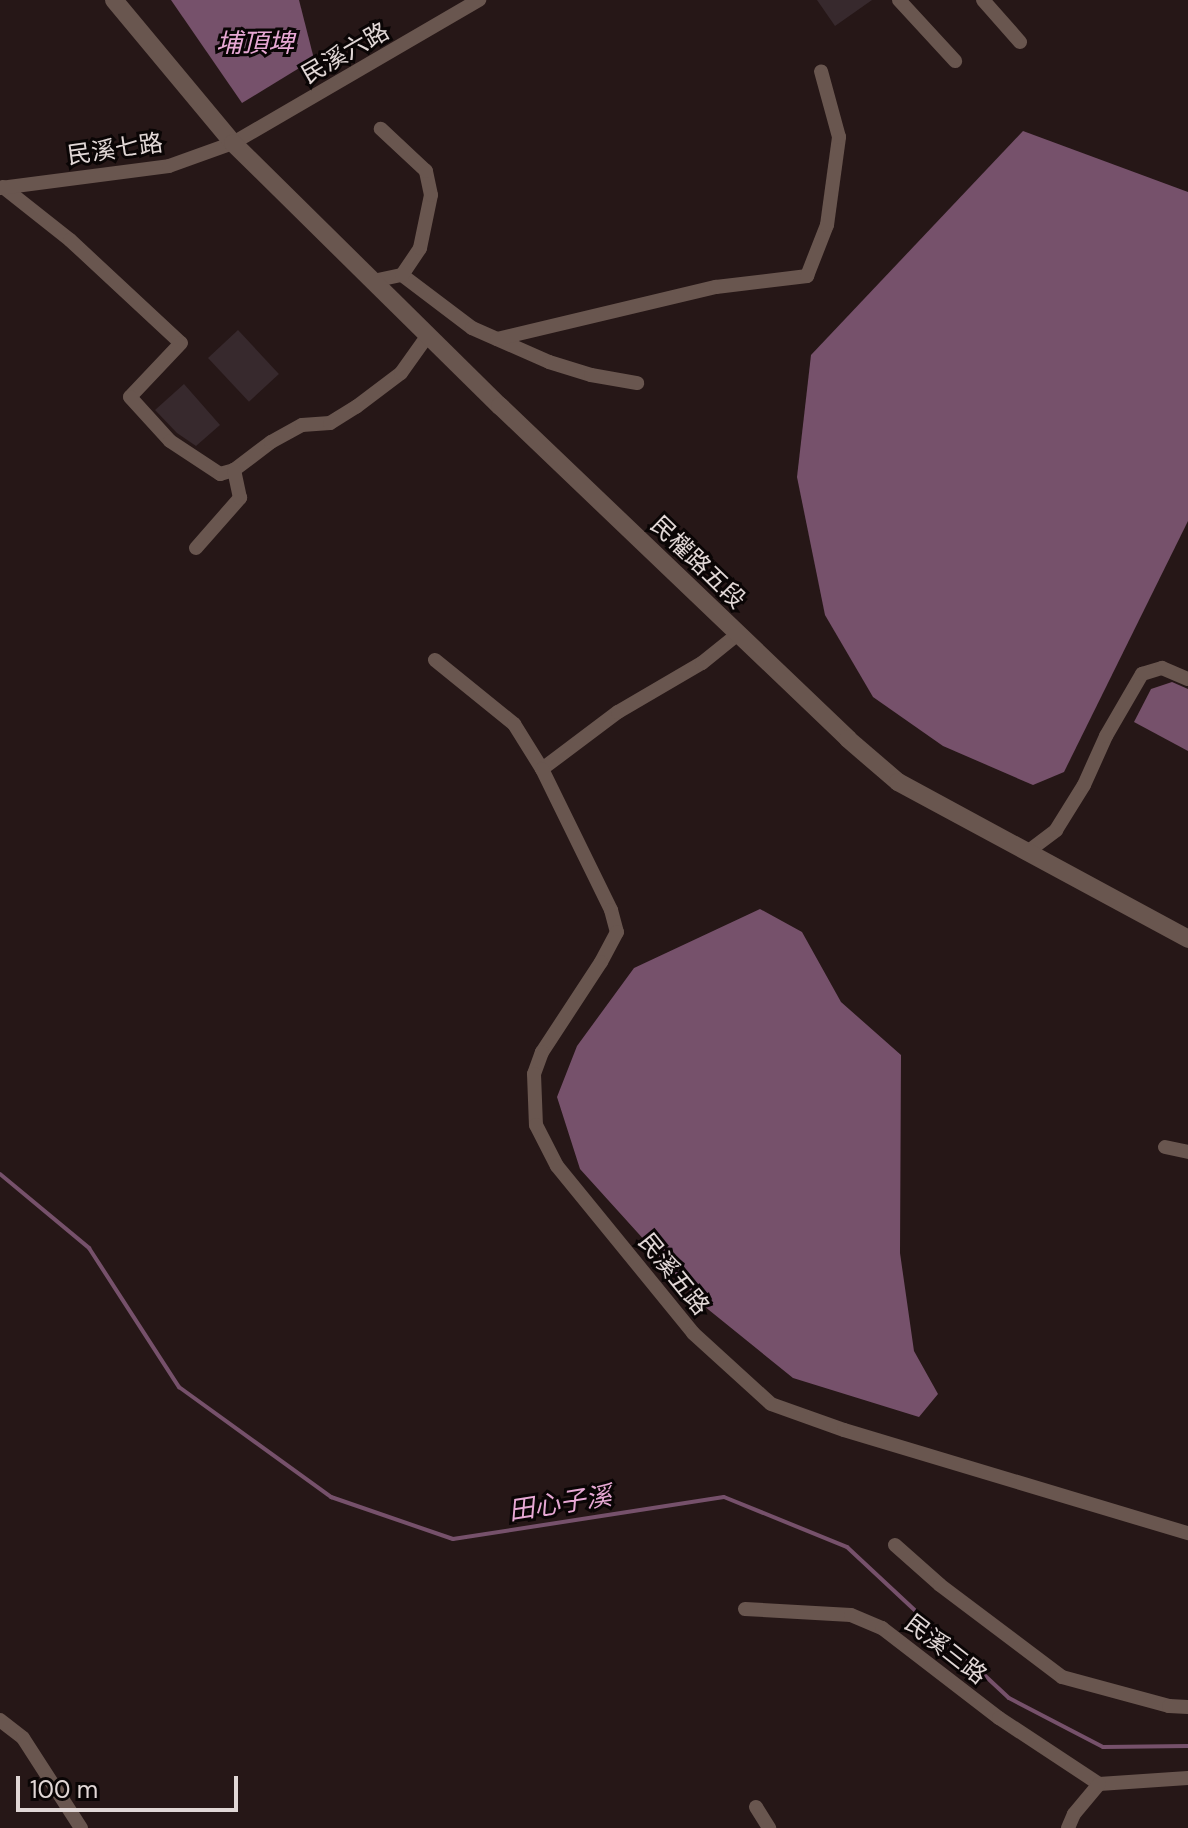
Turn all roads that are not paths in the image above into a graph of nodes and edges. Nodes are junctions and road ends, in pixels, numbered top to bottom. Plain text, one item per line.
1 (114, 0) edge
2 (479, 0) edge
3 (899, 0) edge
4 (983, 0) edge
5 (1020, 42) dead end
6 (955, 61) dead end
7 (821, 71) dead end
8 (381, 129) dead end
9 (233, 143) junction
10 (1, 188) edge
11 (402, 275) junction
12 (373, 281) junction
13 (428, 335) junction
14 (497, 339) junction
15 (637, 383) dead end
16 (234, 470) junction
17 (196, 548) dead end
18 (738, 634) junction
19 (435, 660) dead end
20 (1188, 679) edge
21 (542, 769) junction
22 (1026, 853) junction
23 (1188, 939) edge
24 (1165, 1147) dead end
25 (1188, 1152) edge
26 (1188, 1533) edge
27 (895, 1545) dead end
28 (745, 1609) dead end
29 (1188, 1707) edge
30 (0, 1720) edge
31 (1188, 1778) edge
32 (1099, 1784) junction
33 (756, 1807) dead end
34 (81, 1828) edge
35 (769, 1828) edge
36 (1068, 1828) edge

1 - 9 street, 民權路五段
2 - 9 street, 民溪六路
3 - 6 street
4 - 5 street
7 - 14 street
8 - 11 street
9 - 10 street, 民溪七路
9 - 12 street, 民權路五段
10 - 16 street
11 - 12 street
11 - 14 street
12 - 13 street, 民權路五段
13 - 16 street
13 - 18 street, 民權路五段
14 - 15 street
16 - 17 street
18 - 21 street
18 - 22 street, 民權路五段
19 - 21 street, 民溪五路
20 - 22 street
21 - 26 street, 民溪五路
22 - 23 street, 民權路五段
24 - 25 street
27 - 29 street
28 - 32 street, 民溪三路
30 - 34 street
31 - 32 street
32 - 36 street
33 - 35 street

